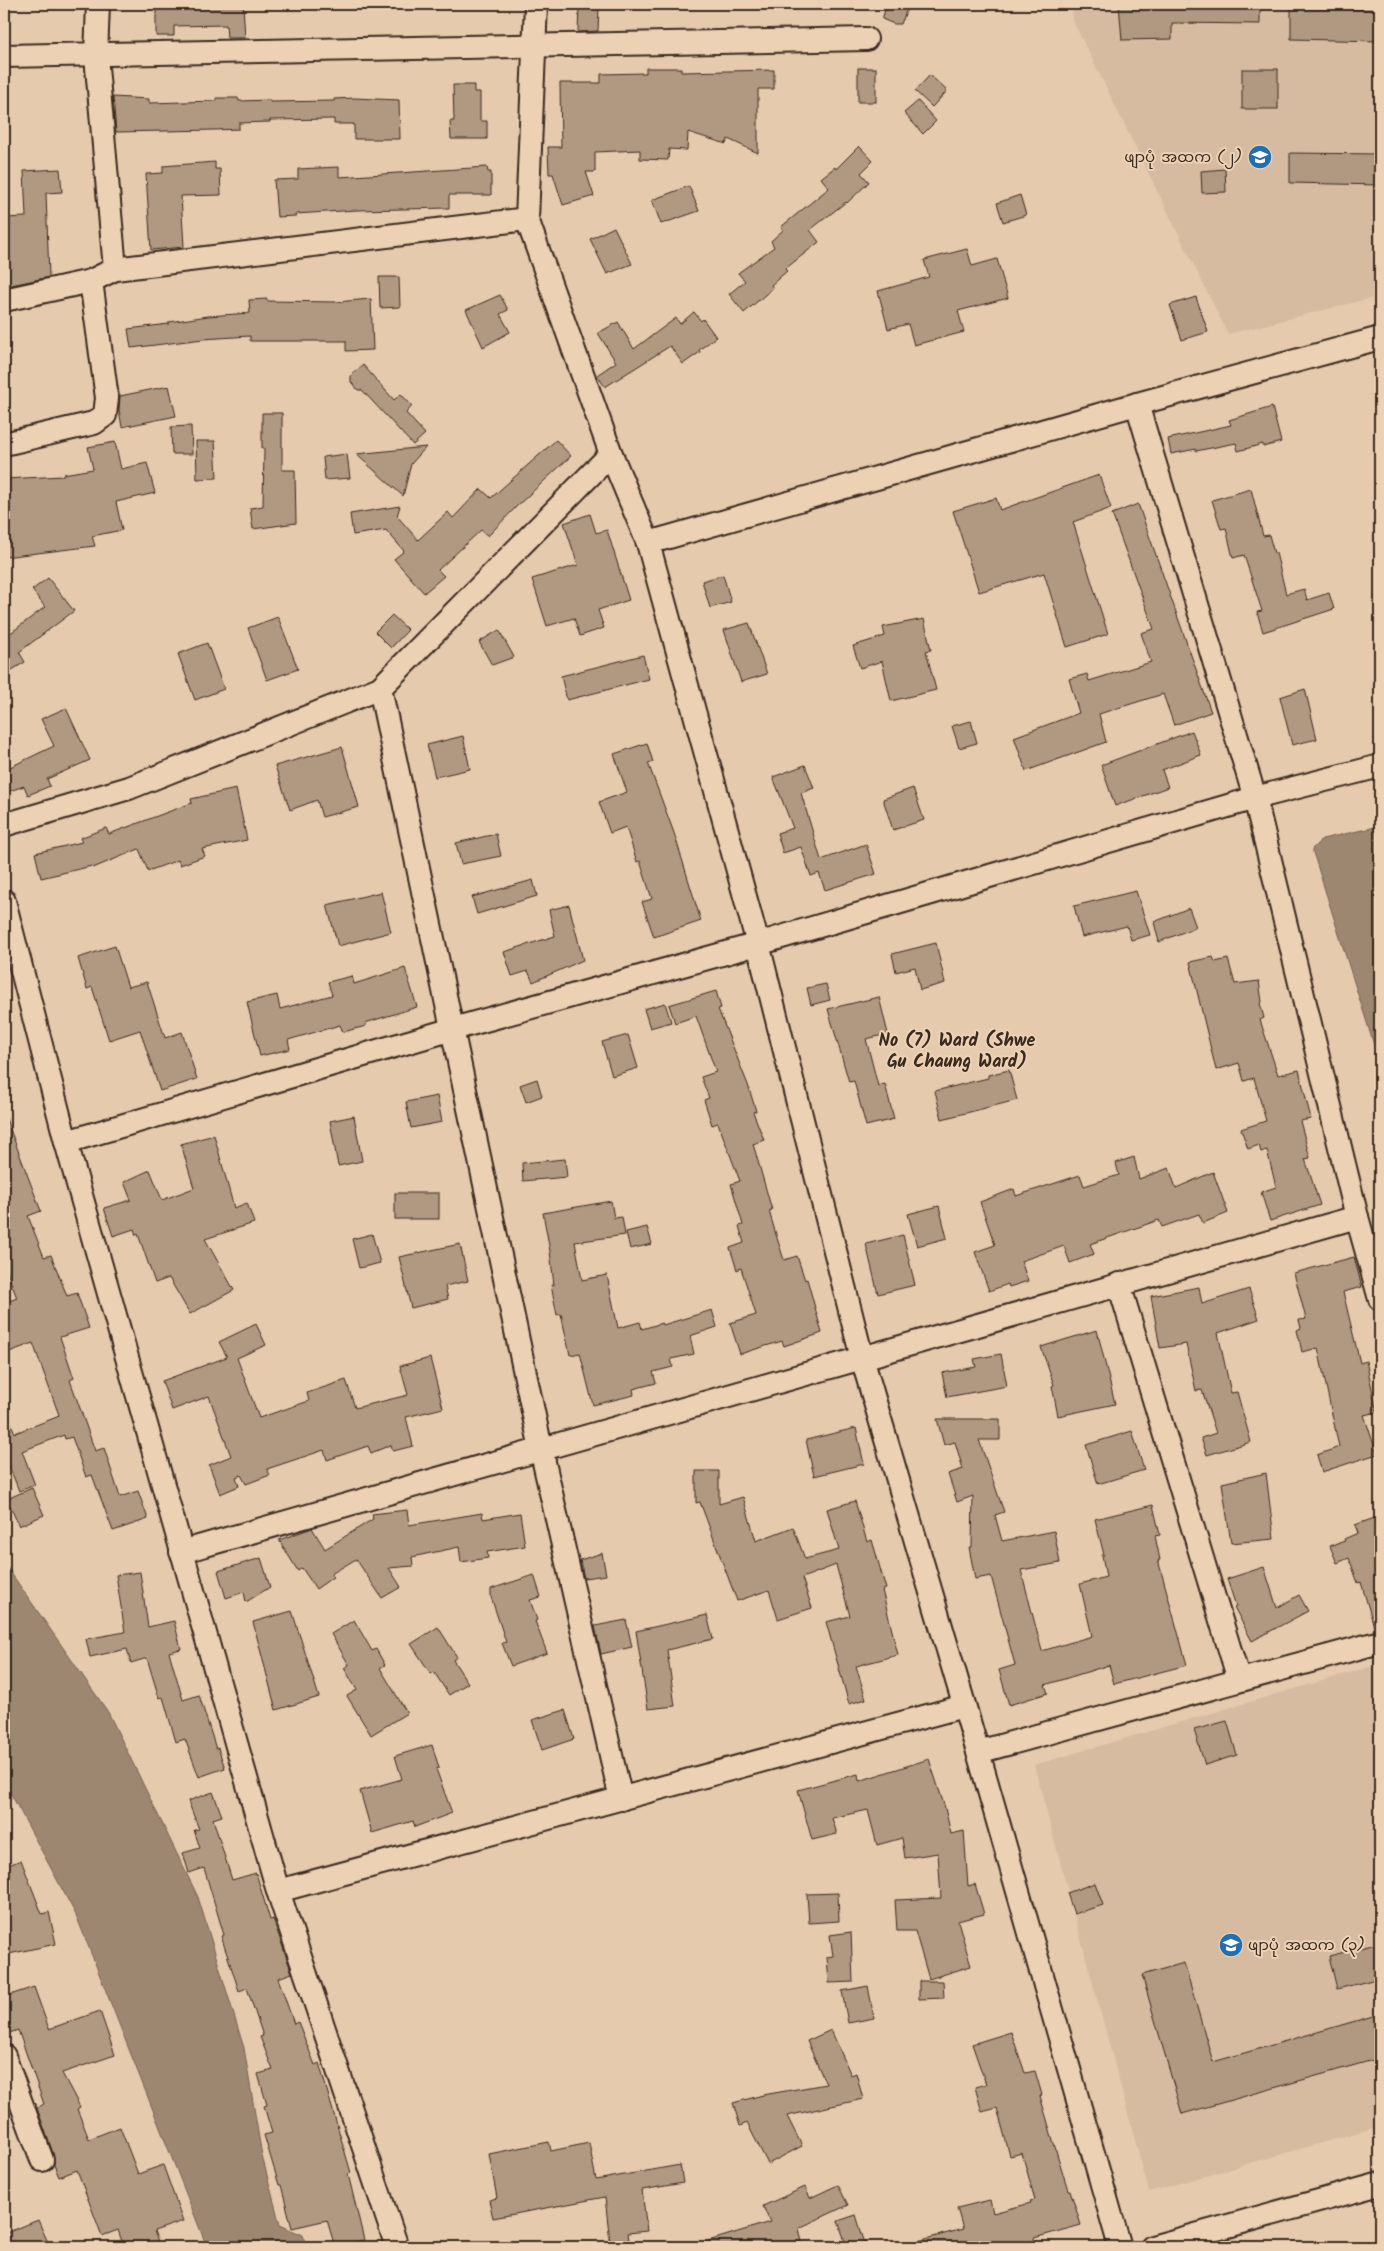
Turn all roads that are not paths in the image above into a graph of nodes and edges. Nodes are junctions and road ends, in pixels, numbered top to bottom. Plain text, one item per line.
1 (98, 4) edge
2 (536, 4) edge
3 (866, 39) dead end
4 (534, 44) junction
5 (4, 56) edge
6 (96, 56) junction
7 (527, 219) junction
8 (114, 270) junction
9 (91, 281) junction
10 (4, 300) edge
11 (1380, 338) edge
12 (1136, 404) junction
13 (4, 444) edge
14 (611, 454) junction
15 (648, 543) junction
16 (380, 688) junction
17 (1380, 766) edge
18 (1255, 798) junction
19 (4, 825) edge
20 (4, 901) edge
21 (758, 944) junction
22 (453, 1029) junction
23 (66, 1142) junction
24 (1357, 1217) junction
25 (1119, 1284) junction
26 (1380, 1299) edge
27 (862, 1358) junction
28 (540, 1449) junction
29 (181, 1552) junction
30 (1380, 1642) edge
31 (1239, 1680) junction
32 (964, 1706) junction
33 (978, 1752) junction
34 (621, 1799) junction
35 (278, 1891) junction
36 (4, 2056) edge
37 (42, 2160) dead end
38 (1380, 2184) edge
39 (397, 2247) edge
40 (1120, 2247) edge
41 (1152, 2247) edge

1 - 6 street
2 - 4 street
3 - 4 street
4 - 6 street
4 - 7 street
5 - 6 street
6 - 8 street
7 - 8 street
7 - 14 street
8 - 9 street
9 - 10 street
9 - 13 street
11 - 12 street
12 - 15 street
12 - 18 street
14 - 15 street
14 - 16 street
15 - 21 street
16 - 19 street
16 - 22 street
17 - 18 street
18 - 21 street
18 - 24 street
20 - 23 street
21 - 22 street
21 - 27 street
22 - 23 street
22 - 28 street
23 - 29 street
24 - 25 street
24 - 26 street
25 - 27 street
25 - 31 street
27 - 28 street
27 - 32 street
28 - 29 street
28 - 34 street
29 - 35 street
30 - 31 street
31 - 33 street
32 - 33 street
32 - 34 street
33 - 40 street
34 - 35 street
35 - 39 street
36 - 37 street
38 - 41 street

